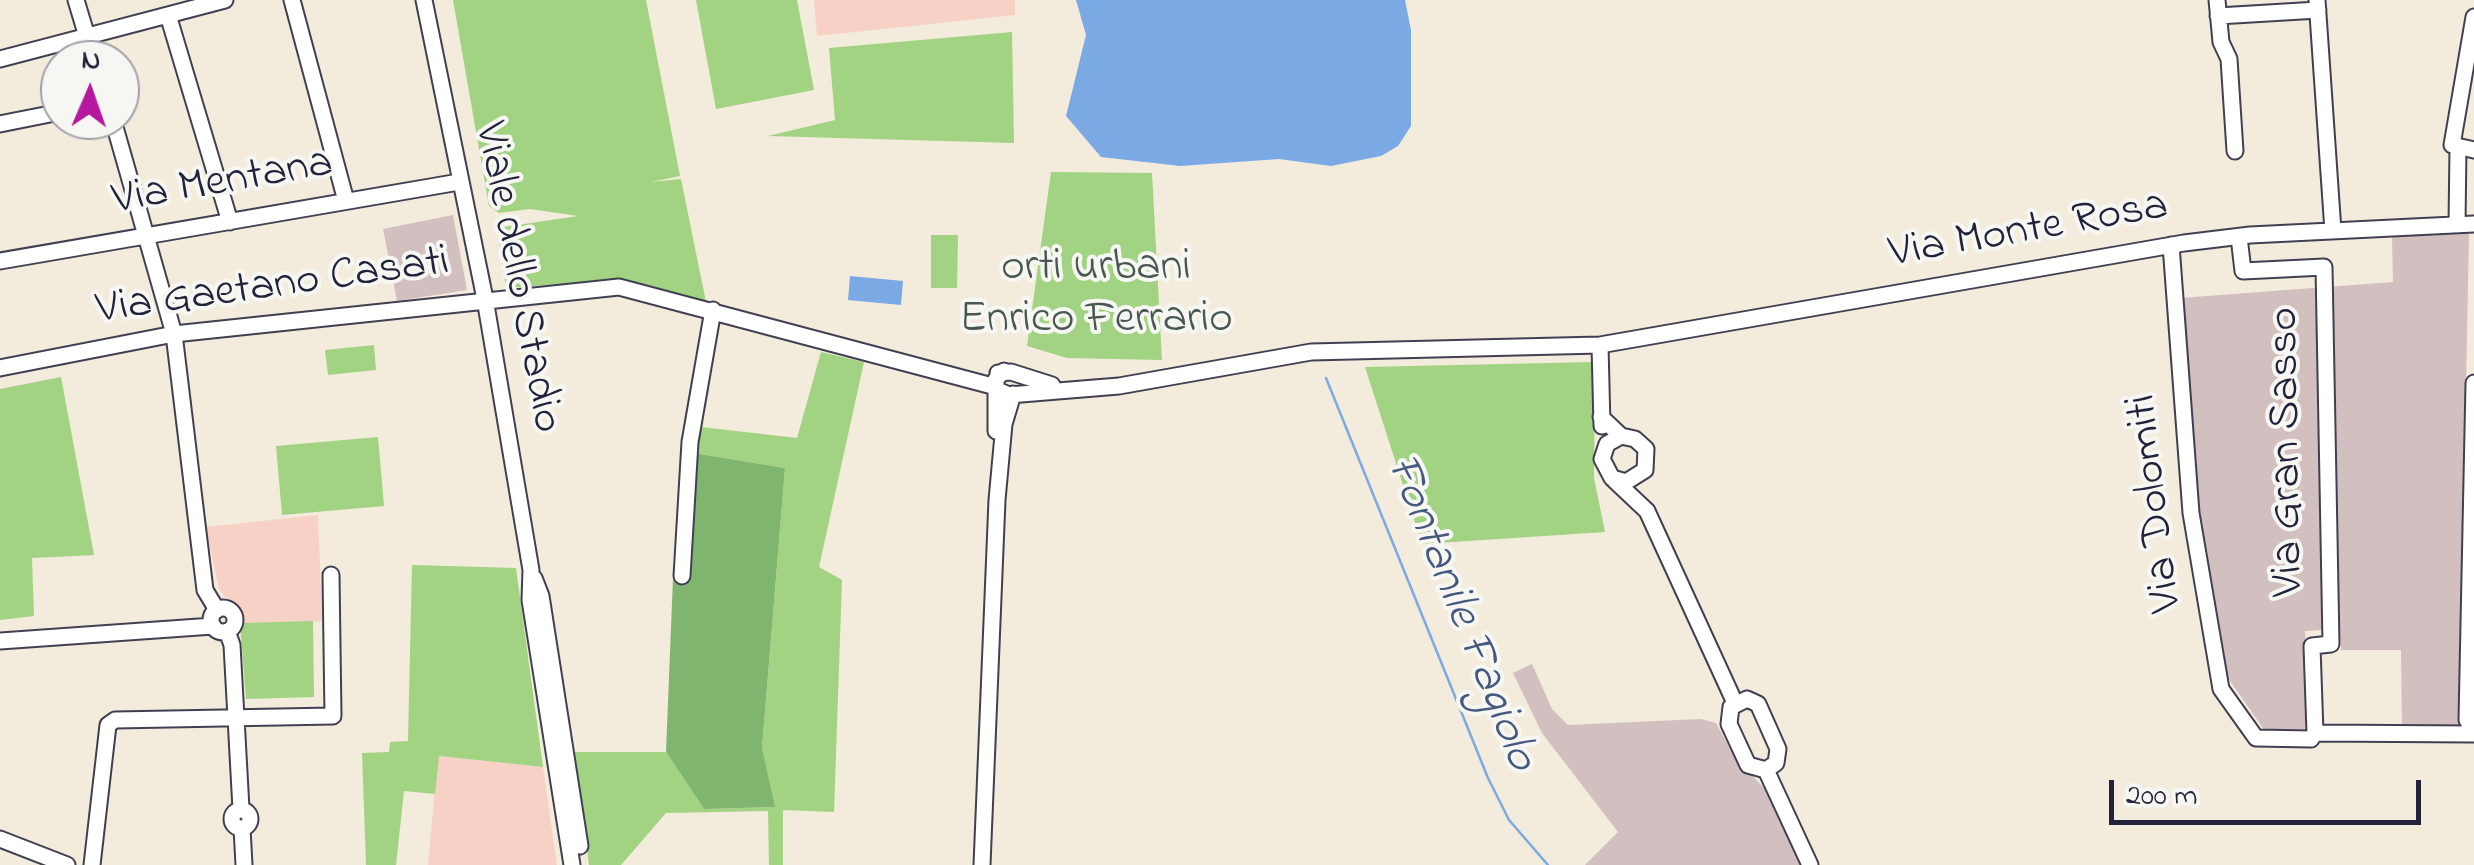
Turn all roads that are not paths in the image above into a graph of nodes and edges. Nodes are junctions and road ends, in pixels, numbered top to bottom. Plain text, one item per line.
1 (76, 0) edge
2 (225, 0) edge
3 (292, 0) edge
4 (424, 0) edge
5 (2318, 5) edge
6 (2218, 8) edge
7 (168, 15) junction
8 (2474, 17) edge
9 (87, 36) junction
10 (88, 40) edge
11 (0, 59) edge
12 (40, 116) edge
13 (0, 124) edge
14 (119, 140) edge
15 (2466, 148) edge
16 (2235, 151) dead end
17 (459, 182) junction
18 (346, 201) junction
19 (230, 222) junction
20 (2474, 224) edge
21 (2457, 225) junction
22 (2333, 230) junction
23 (147, 236) junction
24 (2239, 237) junction
25 (2171, 245) junction
26 (0, 261) edge
27 (485, 299) junction
28 (713, 310) junction
29 (174, 334) junction
30 (1600, 345) junction
31 (0, 368) edge
32 (1010, 373) junction
33 (966, 376) junction
34 (2474, 382) edge
35 (1070, 389) junction
36 (1006, 390) junction
37 (1601, 417) junction
38 (1621, 436) junction
39 (1603, 451) junction
40 (1646, 470) junction
41 (1612, 478) junction
42 (1648, 511) junction
43 (531, 570) junction
44 (330, 575) dead end
45 (682, 576) dead end
46 (219, 622) junction
47 (0, 640) edge
48 (1735, 702) junction
49 (236, 717) junction
50 (2315, 734) junction
51 (2474, 734) edge
52 (1766, 770) junction
53 (0, 839) edge
54 (67, 865) edge
55 (92, 865) edge
56 (244, 865) edge
57 (572, 865) edge
58 (582, 865) edge
59 (982, 865) edge
60 (1810, 865) edge

1 - 9 street
2 - 7 street
3 - 18 street
4 - 17 street, Viale dello Stadio
5 - 6 street
5 - 22 street
6 - 16 street
7 - 9 street
7 - 19 street
8 - 15 street
9 - 10 street
9 - 11 street
12 - 13 street
14 - 23 street
15 - 21 street
17 - 18 street, Via Mentana
17 - 27 street, Viale dello Stadio
18 - 19 street, Via Mentana
19 - 23 street, Via Mentana
20 - 21 street, Via Monte Rosa
21 - 22 street, Via Monte Rosa
22 - 24 street, Via Monte Rosa
23 - 26 street, Via Mentana
23 - 29 street
24 - 25 street, Via Monte Rosa
24 - 50 street, Via Gran Sasso
25 - 30 street, Via Monte Rosa
25 - 50 street, Via Dolomiti
27 - 28 street, Via Gaetano Casati
27 - 29 street, Via Gaetano Casati
27 - 43 street, Viale dello Stadio
28 - 33 street, Via Gaetano Casati
28 - 45 street
29 - 31 street, Via Gaetano Casati
29 - 46 street
30 - 35 street, Via Gaetano Casati
30 - 37 street
32 - 33 street, Via Gaetano Casati
32 - 35 street, Via Gaetano Casati
32 - 36 street
33 - 36 street, Via Gaetano Casati
34 - 51 street
35 - 36 street, Via Gaetano Casati
36 - 59 street
37 - 38 street
37 - 39 street
38 - 39 street
38 - 40 street
39 - 41 street
40 - 41 street
40 - 42 street
41 - 42 street
42 - 48 street
43 - 57 street, Viale dello Stadio
43 - 58 street, Viale dello Stadio
44 - 49 street
46 - 47 street
46 - 49 street
48 - 52 street
48 - 52 street
49 - 55 street
49 - 56 street
50 - 51 street, Via Dolomiti
52 - 60 street
53 - 54 street

